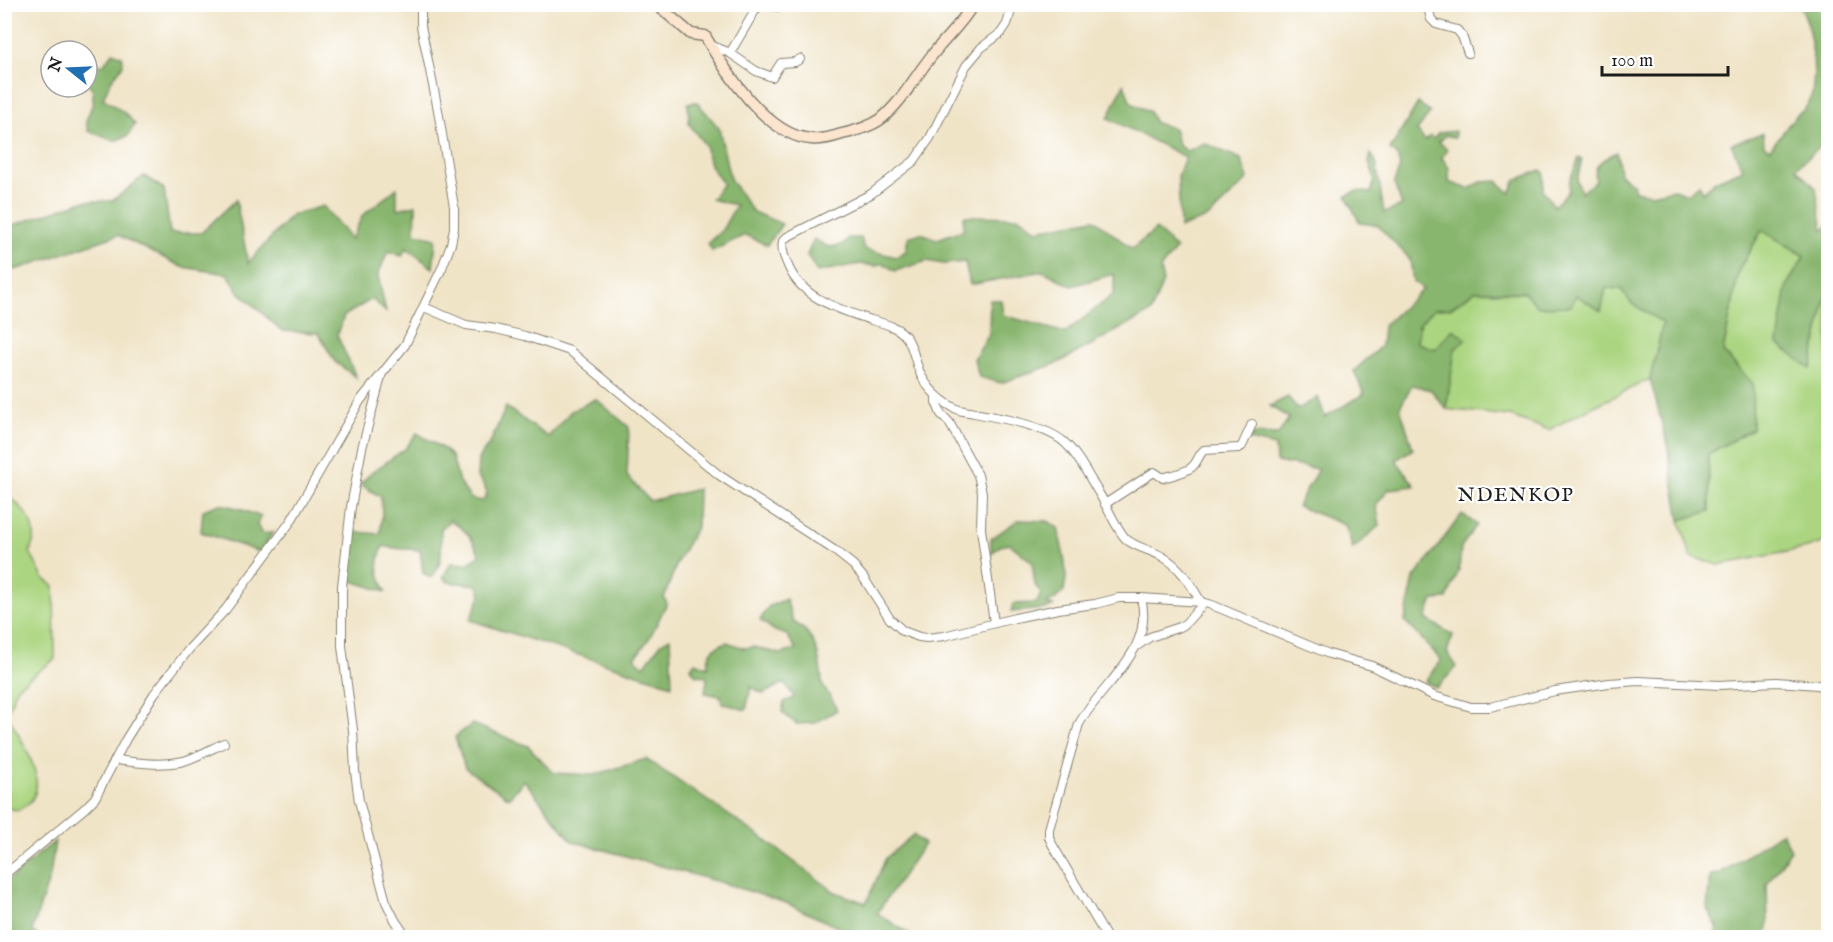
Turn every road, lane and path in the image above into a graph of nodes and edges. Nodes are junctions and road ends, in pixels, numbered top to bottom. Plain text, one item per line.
1 (421, 4) edge
2 (656, 4) edge
3 (759, 4) edge
4 (775, 4) edge
5 (780, 4) edge
6 (973, 4) edge
7 (1013, 4) edge
8 (1426, 4) edge
9 (710, 45) junction
10 (730, 53) junction
11 (1468, 53) dead end
12 (800, 58) dead end
13 (424, 307) junction
14 (381, 375) junction
15 (936, 395) junction
16 (1252, 424) dead end
17 (1106, 504) junction
18 (1141, 598) junction
19 (1203, 603) junction
20 (994, 623) junction
21 (1137, 646) junction
22 (1828, 689) edge
23 (224, 743) dead end
24 (116, 760) junction
25 (4, 875) edge
26 (407, 938) edge
27 (1107, 938) edge

1 - 13 street
2 - 9 street
3 - 10 street
4 - 5 street
6 - 9 street
7 - 15 street
8 - 11 street
9 - 10 street
10 - 12 street
13 - 14 street
13 - 20 street
14 - 24 street
14 - 26 street
15 - 17 street
15 - 20 street
16 - 17 street
17 - 19 street
18 - 19 street
18 - 20 street
18 - 21 street
19 - 21 street
19 - 22 street
21 - 27 street
23 - 24 street
24 - 25 street

